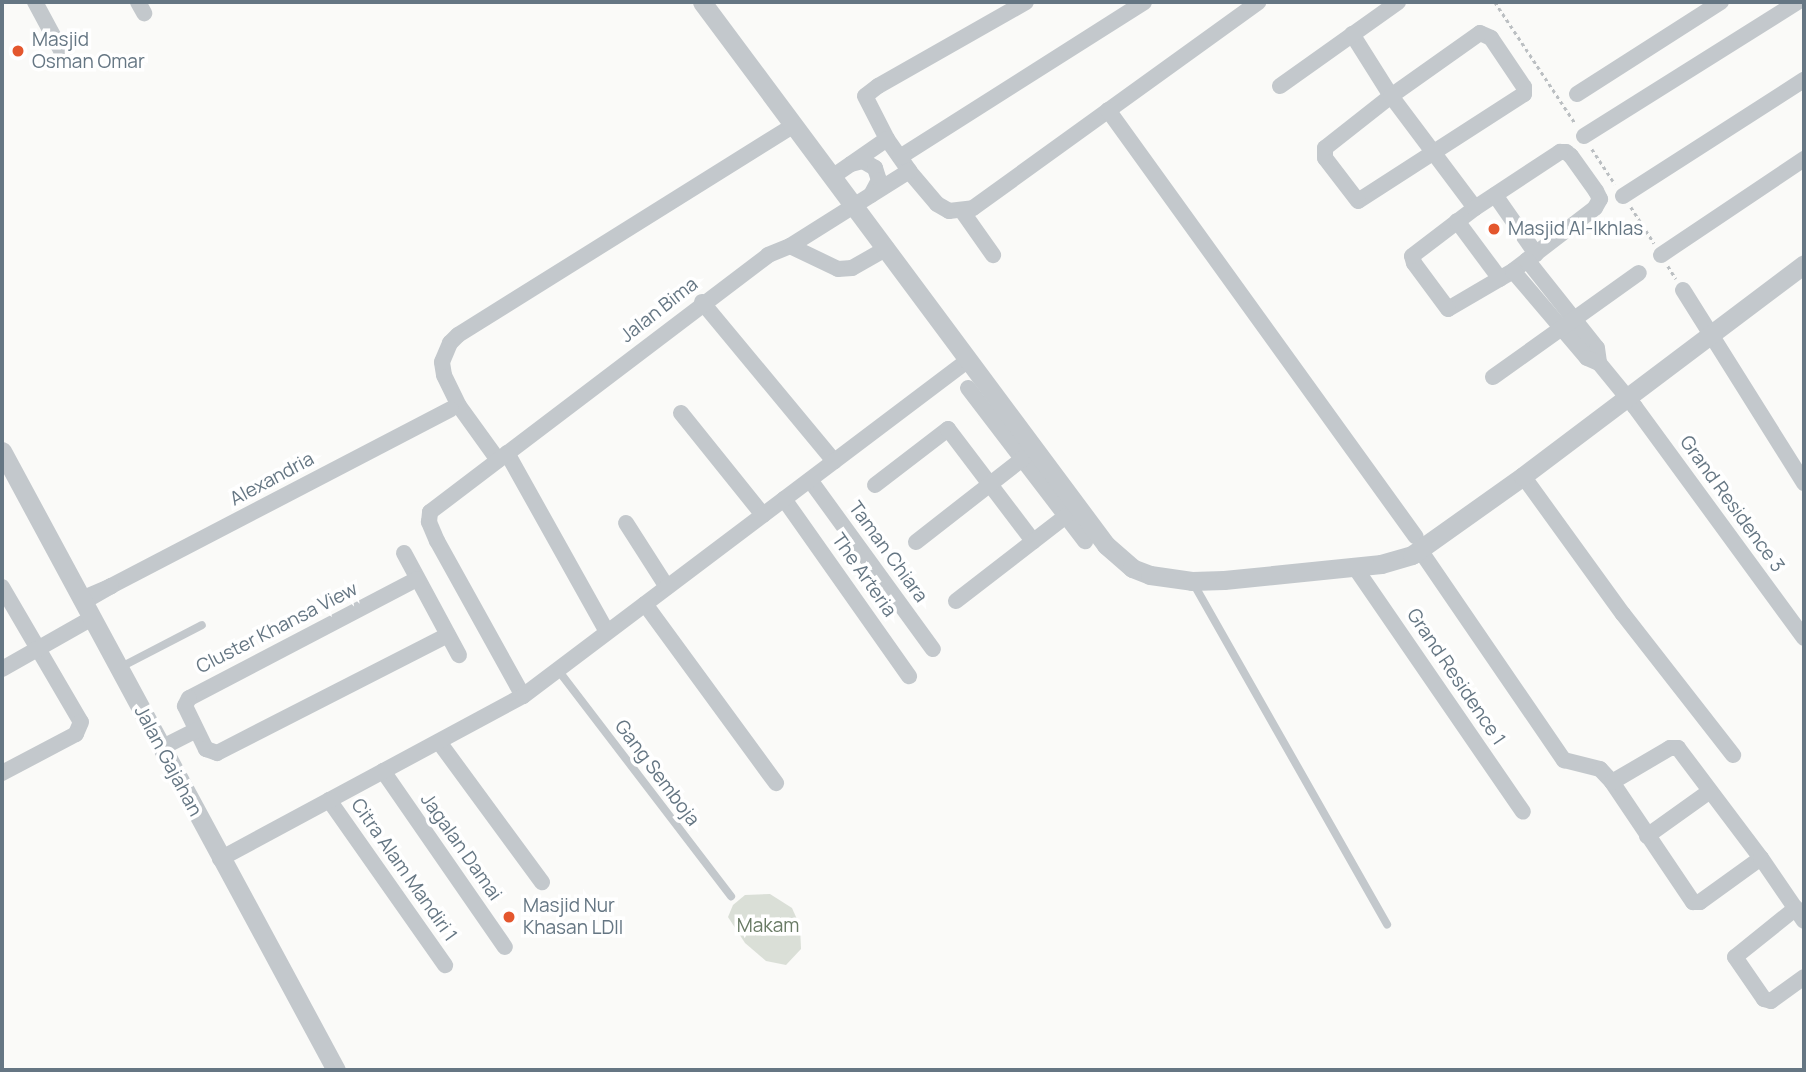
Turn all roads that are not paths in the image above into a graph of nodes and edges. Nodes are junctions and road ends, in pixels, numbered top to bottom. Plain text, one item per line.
1 (35, 2) edge
2 (702, 2) edge
3 (1026, 2) edge
4 (1144, 2) edge
5 (1259, 2) edge
6 (1398, 2) edge
7 (1721, 2) edge
8 (1798, 2) edge
9 (1352, 34) junction
10 (63, 54) dead end
11 (1804, 80) edge
12 (1280, 86) dead end
13 (1577, 94) dead end
14 (1391, 96) junction
15 (1108, 110) junction
16 (793, 126) junction
17 (1584, 136) dead end
18 (887, 139) junction
19 (1435, 154) junction
20 (1804, 159) edge
21 (850, 163) junction
22 (905, 164) junction
23 (832, 177) junction
24 (1495, 195) junction
25 (1623, 196) dead end
26 (862, 201) junction
27 (1475, 208) junction
28 (962, 211) junction
29 (1457, 221) junction
30 (790, 246) junction
31 (887, 248) junction
32 (993, 255) dead end
33 (1661, 255) dead end
34 (1532, 257) junction
35 (1804, 264) edge
36 (1639, 273) dead end
37 (1506, 275) junction
38 (1683, 290) dead end
39 (702, 302) junction
40 (1567, 325) junction
41 (1710, 335) junction
42 (967, 361) junction
43 (1493, 377) dead end
44 (968, 388) dead end
45 (1626, 396) junction
46 (451, 409) dead end
47 (681, 414) dead end
48 (2, 451) edge
49 (1029, 454) junction
50 (503, 456) junction
51 (834, 461) junction
52 (1523, 476) junction
53 (810, 480) junction
54 (1804, 483) edge
55 (875, 485) dead end
56 (990, 485) junction
57 (784, 499) junction
58 (763, 515) junction
59 (1066, 516) junction
60 (626, 523) dead end
61 (1033, 541) junction
62 (1085, 541) dead end
63 (916, 542) dead end
64 (1418, 543) junction
65 (404, 553) dead end
66 (1354, 566) junction
67 (418, 579) junction
68 (1192, 582) junction
69 (2, 587) edge
70 (667, 587) junction
71 (956, 601) dead end
72 (645, 604) junction
73 (85, 606) junction
74 (202, 625) dead end
75 (607, 632) junction
76 (448, 635) junction
77 (1804, 638) edge
78 (39, 648) junction
79 (933, 649) dead end
80 (459, 655) dead end
81 (118, 668) junction
82 (2, 669) edge
83 (558, 670) junction
84 (909, 676) dead end
85 (523, 696) junction
86 (196, 730) junction
87 (439, 742) junction
88 (161, 748) junction
89 (1733, 755) dead end
90 (383, 771) junction
91 (2, 773) edge
92 (1612, 782) junction
93 (776, 783) dead end
94 (1710, 791) junction
95 (329, 800) junction
96 (1522, 812) dead end
97 (1647, 836) junction
98 (1761, 858) junction
99 (220, 859) junction
100 (542, 882) dead end
101 (731, 896) dead end
102 (1800, 915) edge
103 (1387, 924) dead end
104 (505, 947) dead end
105 (445, 965) dead end
106 (1804, 977) edge
107 (336, 1070) edge

1 - 10 street
2 - 16 street
3 - 18 street
4 - 22 street, Jalan Bima
5 - 15 street
6 - 9 street
7 - 13 street
8 - 17 street
9 - 12 street
9 - 14 street
11 - 25 street
14 - 19 street
14 - 19 street
14 - 19 street
15 - 28 street
15 - 64 street
16 - 23 street
16 - 50 street
18 - 21 street
18 - 22 street
19 - 27 street
20 - 33 street
21 - 23 street
21 - 26 street
22 - 26 street, Jalan Bima
22 - 28 street
23 - 26 street
24 - 27 street
24 - 34 street
24 - 34 street
26 - 30 street, Jalan Bima
26 - 31 street
27 - 29 street
28 - 32 street
29 - 37 street
29 - 37 street
30 - 31 street
30 - 39 street, Jalan Bima
31 - 42 street
34 - 37 street
34 - 40 street
35 - 41 street
36 - 40 street
37 - 40 street
38 - 41 street
39 - 50 street, Jalan Bima
39 - 51 street
40 - 43 street
40 - 45 street, Grand Residence 3
41 - 45 street
41 - 54 street
42 - 49 street
42 - 51 street
44 - 49 street
45 - 52 street
45 - 77 street, Grand Residence 3
46 - 73 street, Alexandria
47 - 58 street
48 - 73 street, Jalan Gajahan
49 - 56 street
49 - 59 street
49 - 68 street
50 - 75 street
50 - 85 street, Jalan Bima
51 - 53 street
52 - 64 street
52 - 89 street
53 - 57 street
53 - 79 street, Taman Chiara
55 - 56 street
56 - 61 street
56 - 63 street
57 - 58 street
57 - 84 street, The Arteria
58 - 70 street
59 - 61 street
59 - 62 street
60 - 70 street
61 - 71 street
64 - 66 street
64 - 92 street
65 - 67 street
66 - 68 street
66 - 96 street, Grand Residence 1
67 - 76 street
67 - 86 street, Cluster Khansa View
68 - 103 lane
69 - 78 street
70 - 72 street
72 - 75 street
72 - 93 street
73 - 78 street, Alexandria
73 - 81 street, Jalan Gajahan
74 - 81 lane
75 - 83 street
76 - 80 street
76 - 86 street
78 - 82 street, Alexandria
78 - 91 street
81 - 88 street, Jalan Gajahan
83 - 85 street
83 - 101 lane, Gang Semboja
85 - 87 street
86 - 88 street
87 - 90 street
87 - 100 street
88 - 99 street, Jalan Gajahan
90 - 95 street
90 - 104 street, Jagalan Damai
92 - 94 street
92 - 97 street
94 - 97 street
94 - 98 street
95 - 99 street
95 - 105 street, Citra Alam Mandiri 1
97 - 98 street
98 - 102 street
99 - 107 street, Jalan Gajahan
102 - 106 street

